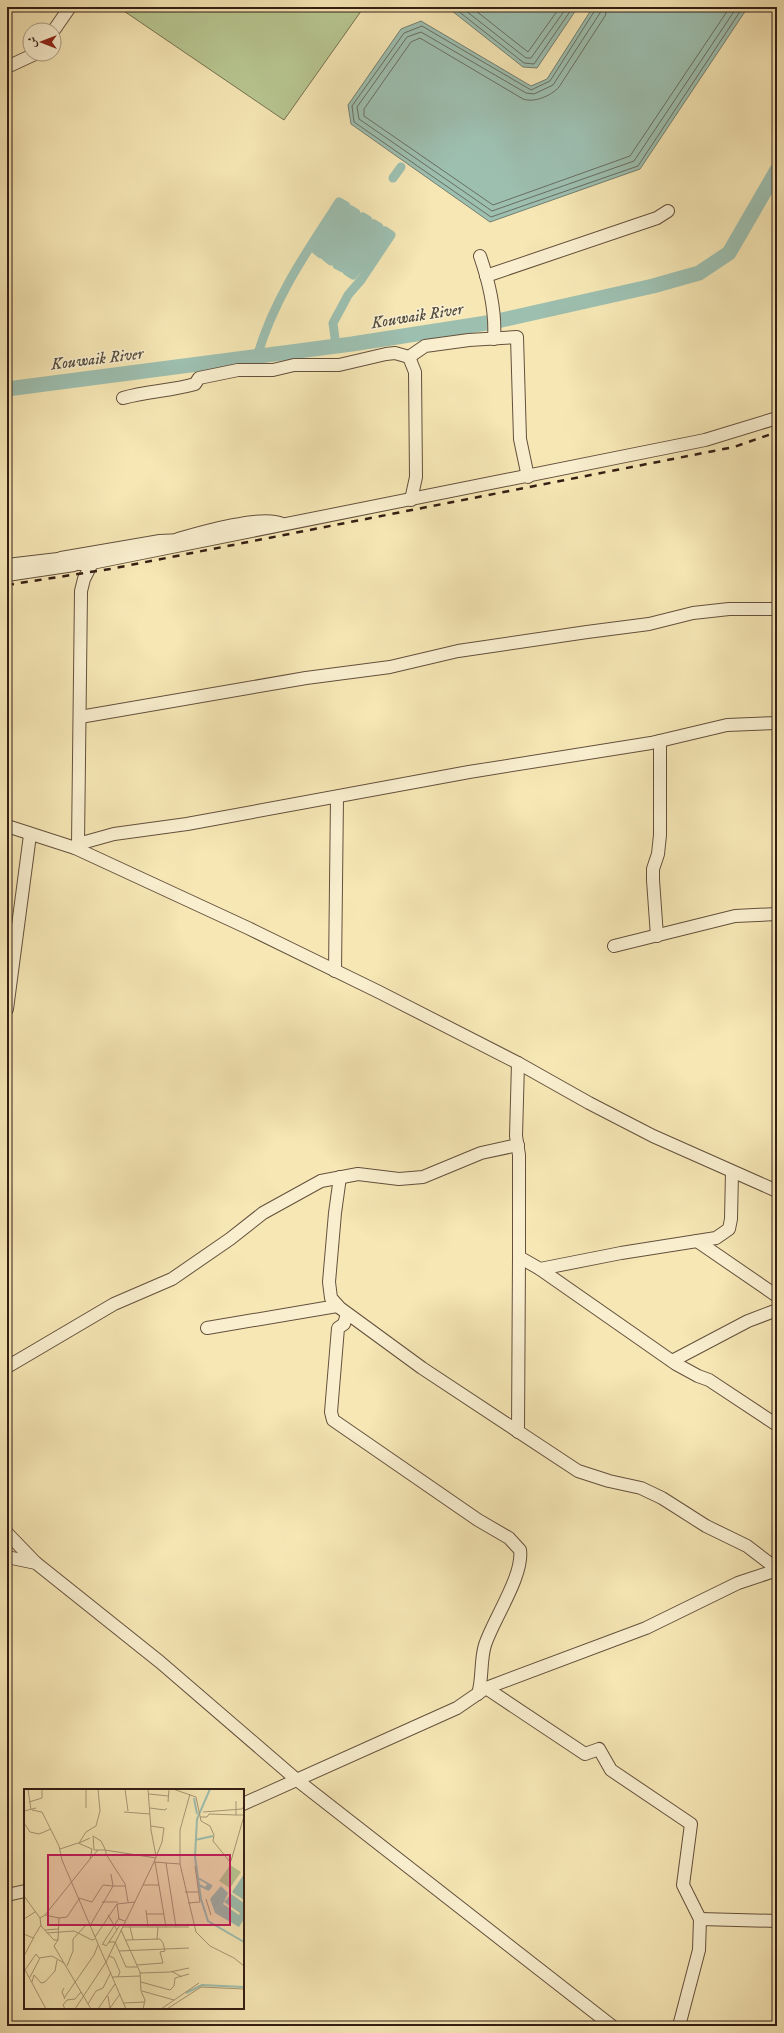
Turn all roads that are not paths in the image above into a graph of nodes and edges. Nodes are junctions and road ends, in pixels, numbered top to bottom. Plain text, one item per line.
1 (70, 7) edge
2 (60, 22) edge
3 (22, 60) edge
4 (7, 67) edge
5 (668, 211) dead end
6 (480, 256) dead end
7 (486, 276) junction
8 (494, 333) junction
9 (409, 357) junction
10 (123, 398) dead end
11 (777, 418) edge
12 (528, 477) junction
13 (411, 500) junction
14 (285, 526) junction
15 (178, 539) junction
16 (191, 544) junction
17 (58, 559) junction
18 (7, 564) edge
19 (79, 564) junction
20 (92, 564) junction
21 (7, 575) edge
22 (777, 609) edge
23 (80, 717) junction
24 (777, 723) edge
25 (660, 741) junction
26 (336, 797) junction
27 (9, 829) edge
28 (30, 834) junction
29 (76, 846) junction
30 (777, 914) edge
31 (658, 936) junction
32 (614, 946) dead end
33 (335, 971) junction
34 (7, 1009) edge
35 (518, 1063) junction
36 (518, 1145) junction
37 (732, 1172) junction
38 (340, 1177) junction
39 (777, 1191) edge
40 (697, 1241) junction
41 (519, 1257) junction
42 (540, 1269) junction
43 (777, 1296) edge
44 (338, 1306) junction
45 (777, 1310) edge
46 (347, 1314) junction
47 (207, 1328) dead end
48 (672, 1361) junction
49 (7, 1367) edge
50 (777, 1425) edge
51 (518, 1432) junction
52 (7, 1533) edge
53 (7, 1557) edge
54 (36, 1563) junction
55 (777, 1570) edge
56 (482, 1691) junction
57 (297, 1780) junction
58 (244, 1804) edge
59 (24, 1891) edge
60 (7, 1894) edge
61 (700, 1920) junction
62 (777, 1921) edge
63 (612, 2026) edge
64 (679, 2026) edge

1 - 2 street
3 - 4 street
5 - 7 street
6 - 7 street
7 - 8 street
8 - 9 street
8 - 12 street
9 - 10 street
9 - 13 street
11 - 12 street
12 - 13 street
13 - 14 street
14 - 15 street
14 - 16 street
15 - 16 street
15 - 17 street
16 - 20 street
17 - 18 street
17 - 19 street
19 - 20 street
19 - 21 street
20 - 23 street
22 - 23 street
23 - 29 street
24 - 25 street
25 - 26 street
25 - 31 street
26 - 29 street
26 - 33 street
27 - 28 street
28 - 29 street
28 - 34 street
29 - 33 street
30 - 31 street
31 - 32 street
33 - 35 street
35 - 36 street
35 - 37 street
36 - 38 street
36 - 41 street
37 - 39 street
37 - 40 street
38 - 44 street
38 - 49 street
40 - 42 street
40 - 43 street
41 - 42 street
41 - 51 street
42 - 48 street
44 - 46 street
44 - 47 street
45 - 48 street
46 - 51 street
46 - 56 street
48 - 50 street
51 - 55 street
52 - 54 street
53 - 54 street
54 - 57 street
55 - 56 street
56 - 57 street
56 - 61 street
57 - 58 street
57 - 63 street
59 - 60 street
61 - 62 street
61 - 64 street

